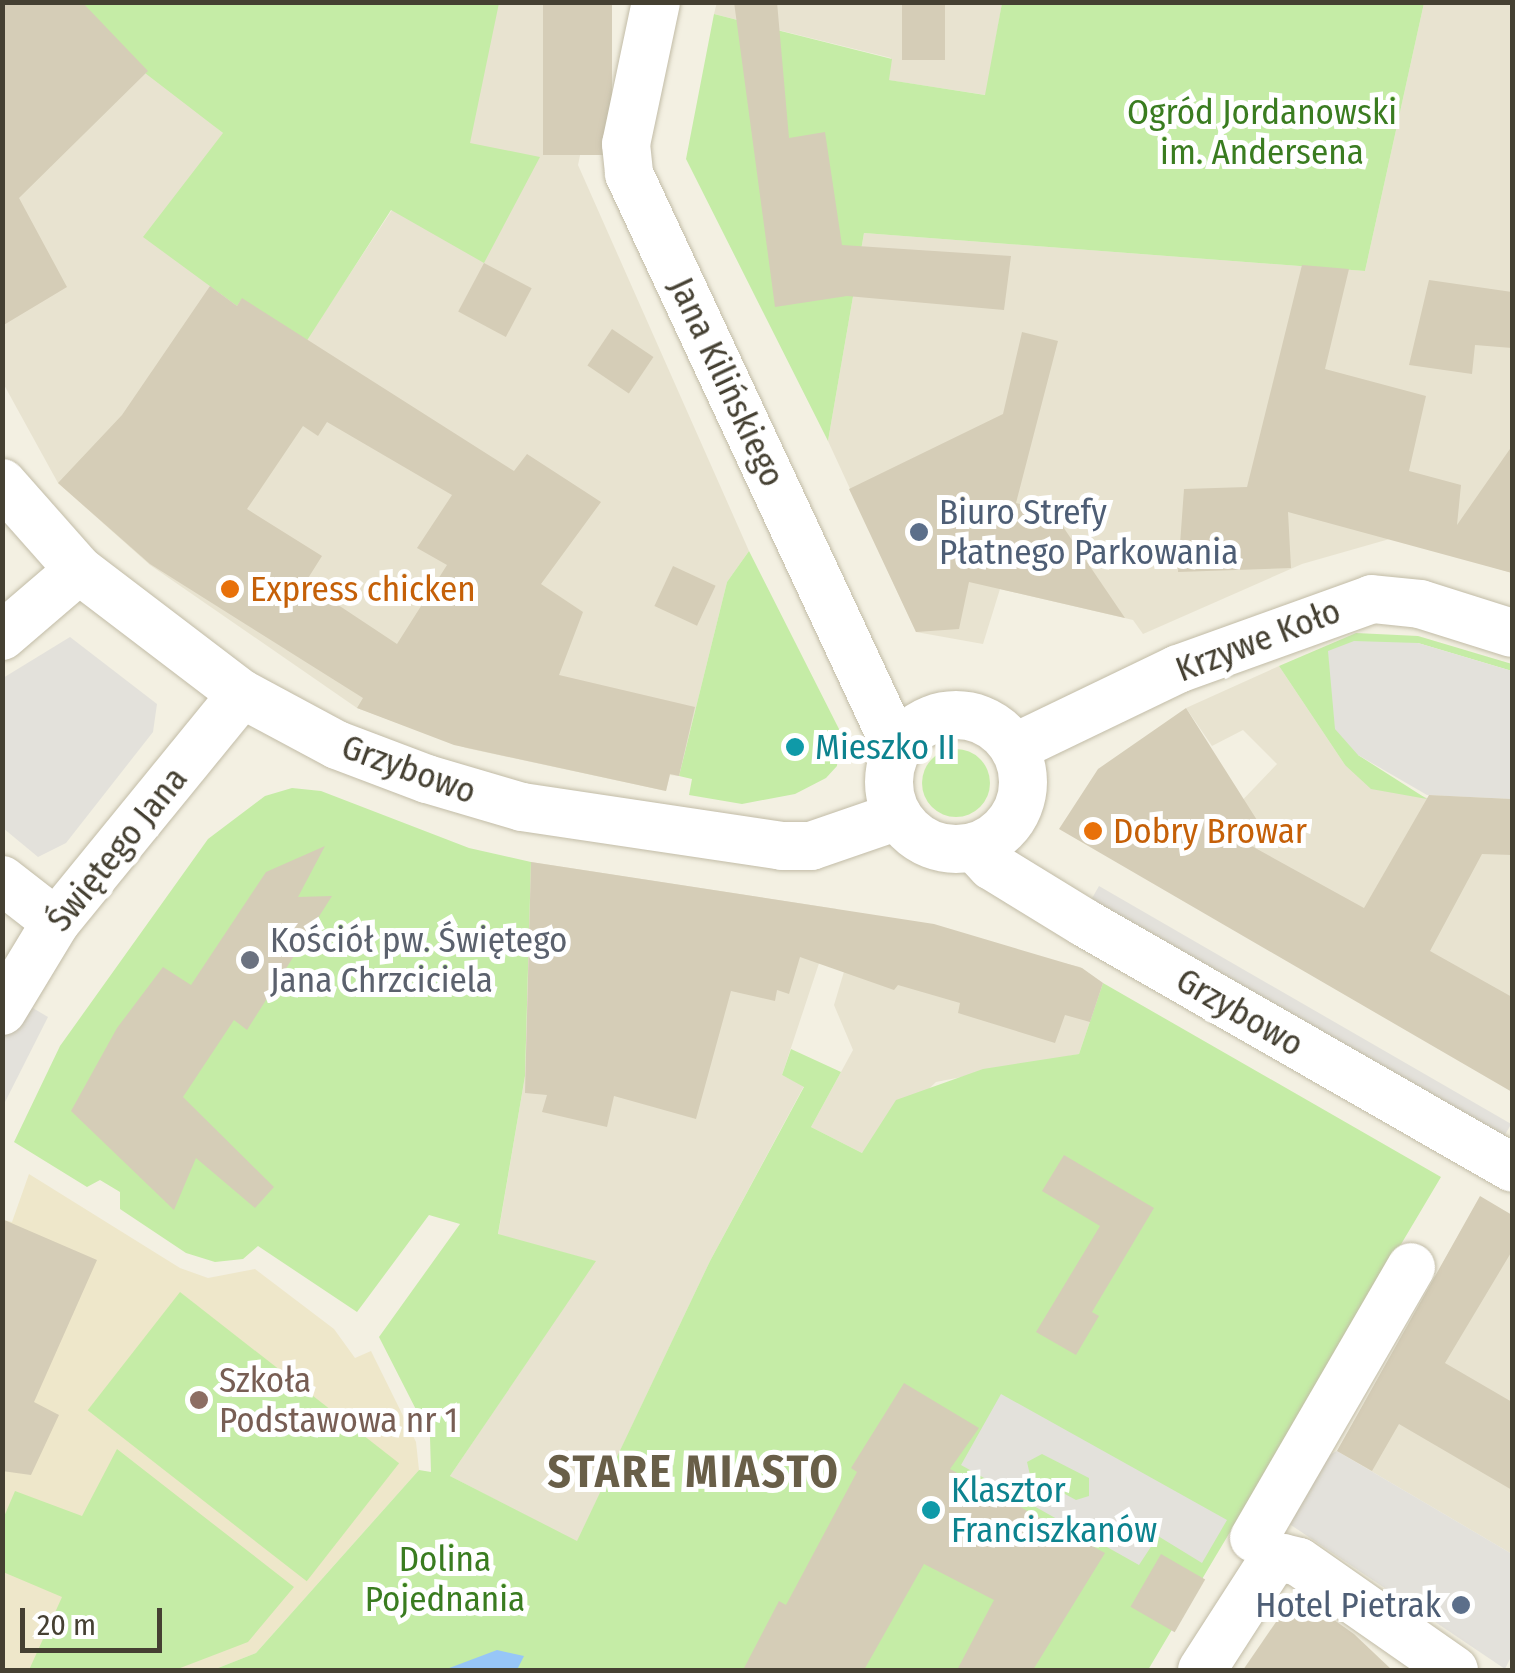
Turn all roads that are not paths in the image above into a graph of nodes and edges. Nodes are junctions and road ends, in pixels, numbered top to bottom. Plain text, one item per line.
1 (656, 2) edge
2 (2, 483) edge
3 (79, 570) junction
4 (1512, 633) edge
5 (2, 636) edge
6 (242, 694) junction
7 (1014, 748) junction
8 (897, 749) junction
9 (898, 816) junction
10 (974, 847) junction
11 (2, 880) edge
12 (56, 922) junction
13 (2, 1011) edge
14 (1512, 1168) edge
15 (1412, 1267) dead end
16 (1254, 1538) dead end
17 (1202, 1670) edge
18 (1454, 1670) edge

1 - 8 street, Jana Kilińskiego
2 - 3 street, Grzybowo
3 - 5 street
3 - 6 street, Grzybowo
4 - 7 street, Krzywe Koło
6 - 9 street, Grzybowo
6 - 12 street, Świętego Jana
7 - 8 street
7 - 10 street
8 - 9 street
9 - 10 street
10 - 14 street, Grzybowo
11 - 12 street
12 - 13 street, Świętego Jana
15 - 16 street
17 - 18 street

